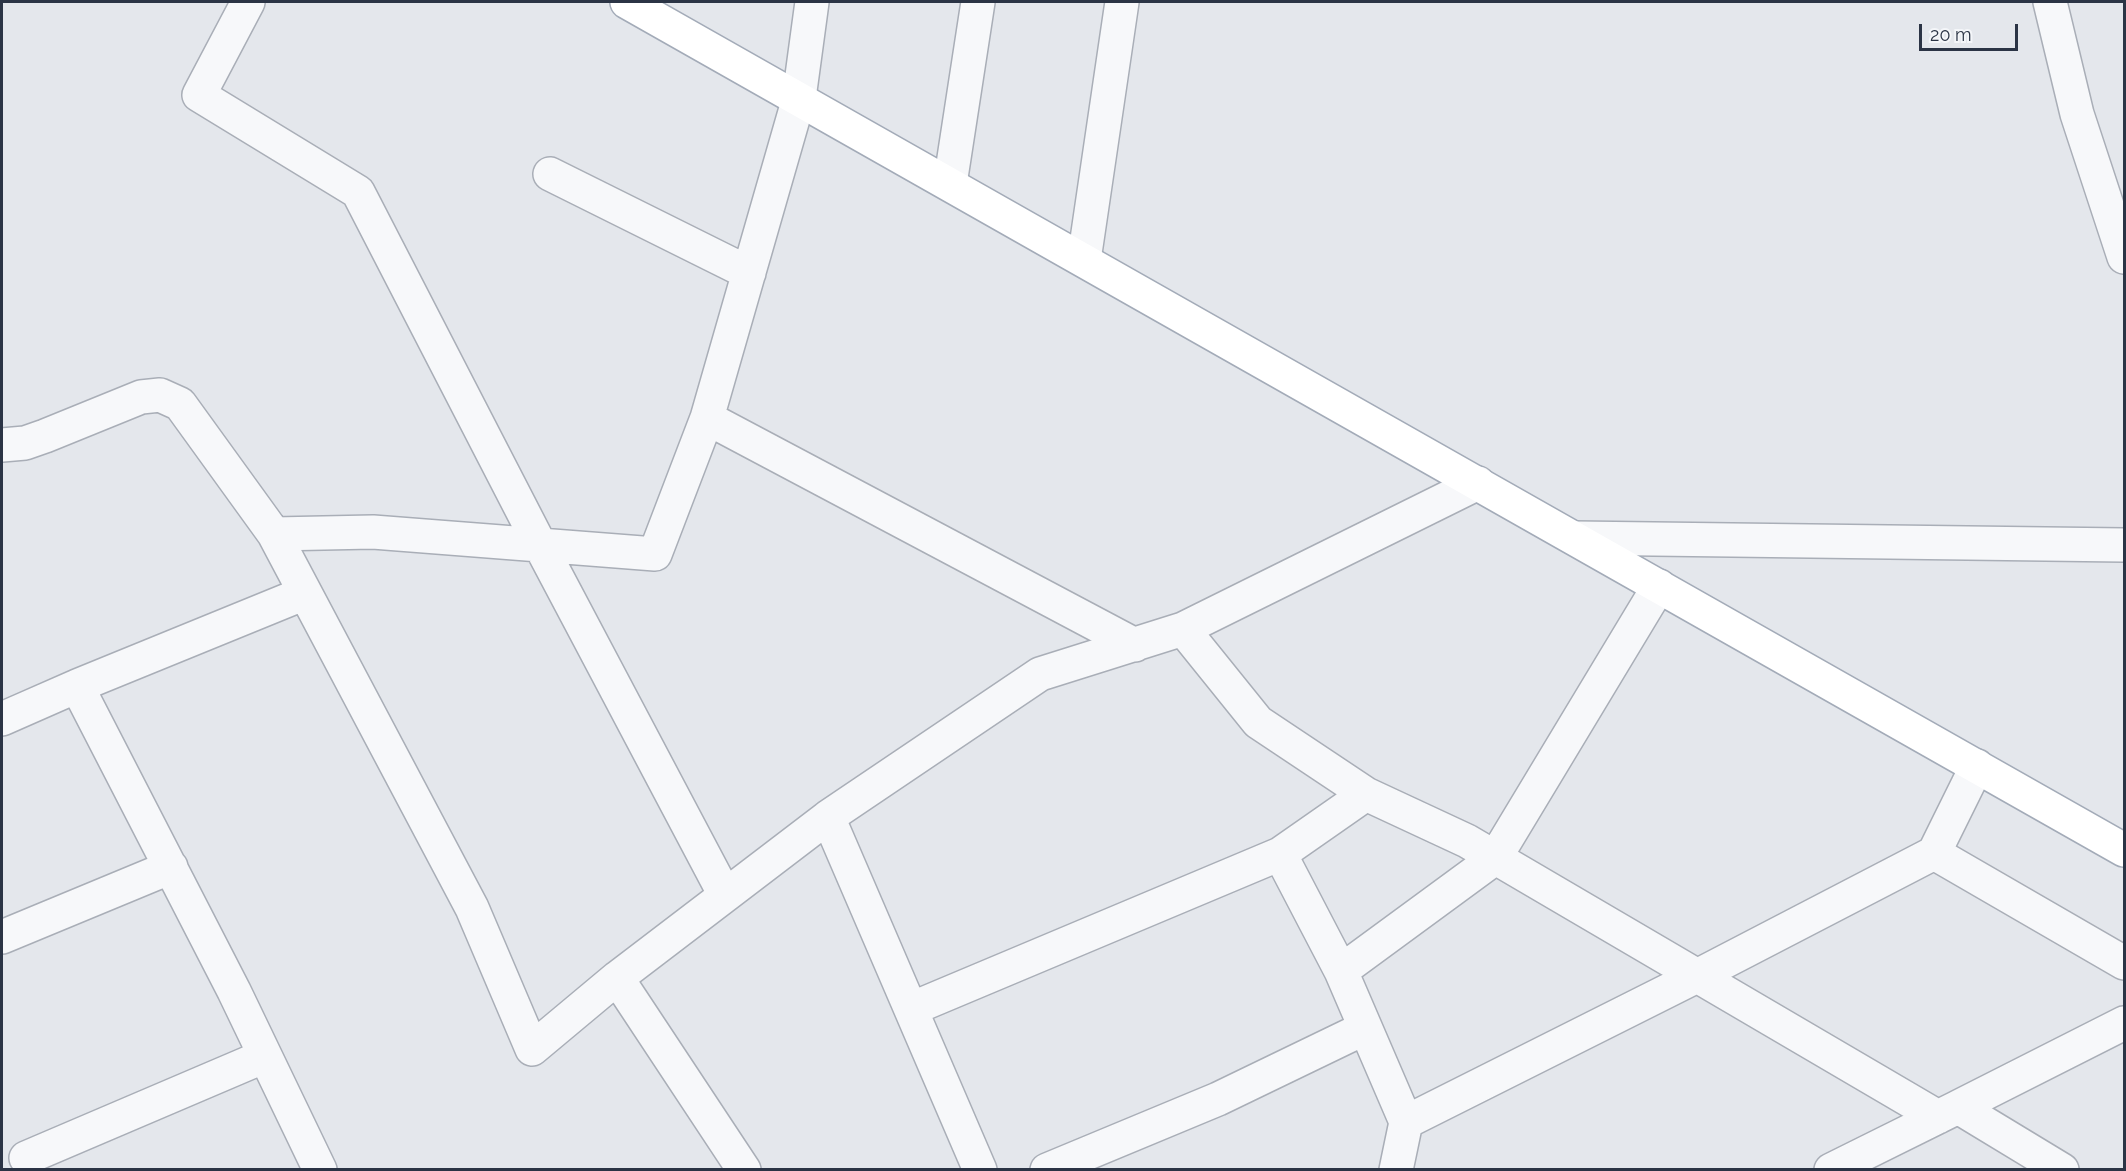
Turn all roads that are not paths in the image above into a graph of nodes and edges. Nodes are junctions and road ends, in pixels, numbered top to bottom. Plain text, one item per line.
1 (248, 2) edge
2 (812, 2) edge
3 (978, 2) edge
4 (1122, 2) edge
5 (2050, 2) edge
6 (640, 5) edge
7 (799, 98) junction
8 (550, 174) dead end
9 (950, 184) junction
10 (2124, 257) edge
11 (1084, 260) junction
12 (749, 273) junction
13 (707, 418) junction
14 (2, 445) edge
15 (1478, 483) junction
16 (274, 534) junction
17 (1575, 538) junction
18 (540, 545) junction
19 (2124, 545) edge
20 (1659, 586) junction
21 (305, 593) junction
22 (1183, 629) junction
23 (1135, 645) junction
24 (77, 686) junction
25 (2, 718) edge
26 (1977, 766) junction
27 (1366, 794) junction
28 (828, 817) junction
29 (2124, 850) edge
30 (1934, 853) junction
31 (1280, 854) junction
32 (1496, 858) junction
33 (171, 867) junction
34 (725, 895) junction
35 (2, 937) edge
36 (2124, 963) edge
37 (1341, 971) junction
38 (1697, 976) junction
39 (617, 978) junction
40 (910, 1009) junction
41 (2124, 1023) edge
42 (1365, 1028) junction
43 (265, 1056) junction
44 (1948, 1112) junction
45 (1406, 1122) junction
46 (26, 1158) dead end
47 (320, 1170) edge
48 (744, 1170) edge
49 (980, 1170) edge
50 (1047, 1170) edge
51 (1396, 1170) edge
52 (1831, 1170) edge
53 (2062, 1170) edge

1 - 18 street
2 - 7 street
3 - 9 street
4 - 11 street
5 - 10 street
6 - 7 main road
7 - 9 main road
7 - 12 street
8 - 12 street
9 - 11 main road
11 - 15 main road
12 - 13 street
13 - 18 street
13 - 23 street
14 - 16 street
15 - 17 main road
15 - 22 street
16 - 18 street
16 - 21 street
17 - 19 street
17 - 20 main road
18 - 34 street
20 - 26 main road
20 - 32 street
21 - 24 street
21 - 39 street
22 - 23 street
22 - 27 street
23 - 28 street
24 - 25 street
24 - 33 street
26 - 29 main road
26 - 30 street
27 - 31 street
27 - 32 street
28 - 34 street
28 - 40 street
30 - 36 street
30 - 38 street
31 - 37 street
31 - 40 street
32 - 37 street
32 - 38 street
33 - 35 street
33 - 43 street
34 - 39 street
37 - 42 street
38 - 44 street
38 - 45 street
39 - 48 street
40 - 49 street
41 - 44 street
42 - 45 street
42 - 50 street
43 - 46 street
43 - 47 street
44 - 52 street
44 - 53 street
45 - 51 street

